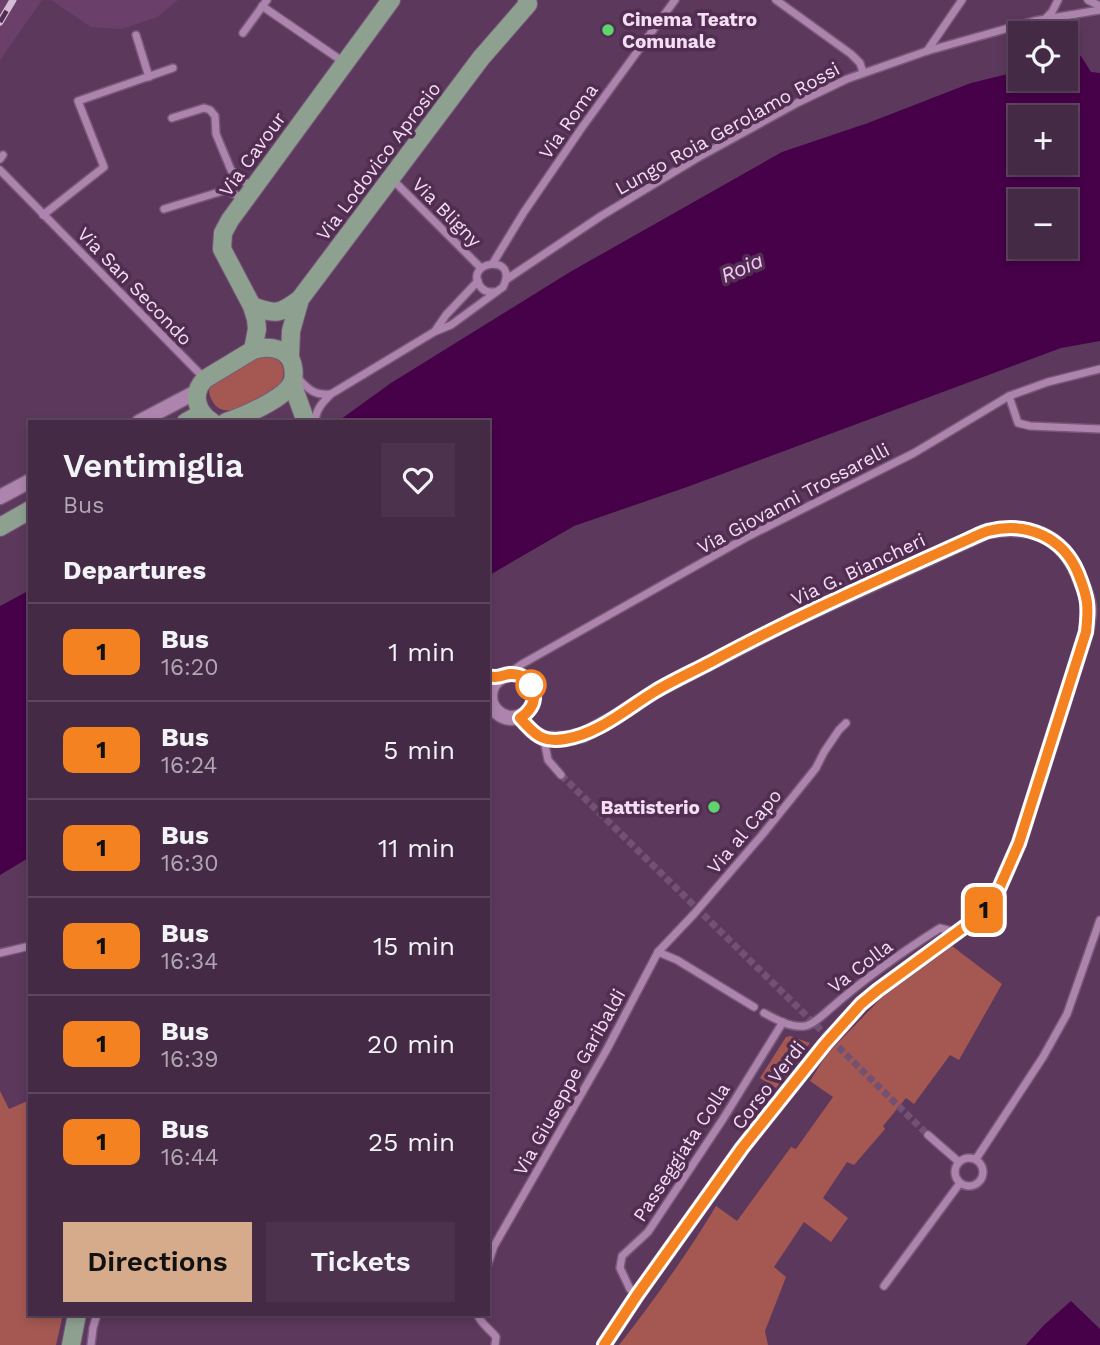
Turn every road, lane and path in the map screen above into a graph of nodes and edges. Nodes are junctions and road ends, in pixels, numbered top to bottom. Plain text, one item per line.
1 (391, 0) edge
2 (675, 0) edge
3 (776, 0) edge
4 (962, 0) edge
5 (1058, 0) edge
6 (1088, 0) edge
7 (528, 2) edge
8 (265, 3) edge
9 (1100, 8) edge
10 (1045, 19) junction
11 (243, 33) dead end
12 (136, 35) dead end
13 (927, 51) junction
14 (345, 63) junction
15 (173, 68) dead end
16 (863, 72) junction
17 (149, 77) junction
18 (173, 118) dead end
19 (0, 170) edge
20 (391, 178) junction
21 (249, 194) junction
22 (164, 209) dead end
23 (43, 215) junction
24 (493, 264) junction
25 (481, 268) junction
26 (507, 279) junction
27 (478, 281) junction
28 (495, 292) junction
29 (300, 299) junction
30 (252, 306) junction
31 (434, 332) junction
32 (253, 350) junction
33 (1100, 369) edge
34 (292, 371) junction
35 (200, 386) junction
36 (331, 394) junction
37 (1009, 396) junction
38 (200, 419) edge
39 (310, 419) edge
40 (142, 420) edge
41 (230, 420) edge
42 (1100, 429) edge
43 (28, 482) edge
44 (0, 497) edge
45 (28, 511) edge
46 (0, 527) edge
47 (1075, 566) joint
48 (498, 676) edge
49 (490, 702) edge
50 (520, 718) junction
51 (846, 723) dead end
52 (544, 739) junction
53 (561, 775) tunnel mouth
54 (1100, 920) edge
55 (956, 932) junction
56 (28, 946) edge
57 (658, 952) junction
58 (0, 953) edge
59 (754, 1007) dead end
60 (764, 1013) dead end
61 (783, 1022) junction
62 (928, 1135) tunnel mouth
63 (976, 1159) junction
64 (959, 1162) junction
65 (960, 1183) junction
66 (491, 1244) edge
67 (884, 1286) dead end
68 (637, 1295) junction
69 (77, 1316) edge
70 (96, 1316) edge
71 (478, 1316) edge
72 (71, 1345) edge
73 (92, 1345) edge
74 (495, 1345) edge
75 (604, 1345) edge

1 - 14 main road, Via Cavour
2 - 24 street, Via Roma
3 - 16 street
4 - 13 street
5 - 10 street
6 - 9 street
7 - 20 main road, Via Lodovico Aprosio
8 - 11 street
8 - 14 street
9 - 10 street, Lungo Roia Gerolamo Rossi
10 - 13 street, Lungo Roia Gerolamo Rossi
12 - 17 street
13 - 16 street, Lungo Roia Gerolamo Rossi
14 - 21 main road, Via Cavour
15 - 17 street
16 - 26 street, Lungo Roia Gerolamo Rossi
17 - 23 street
18 - 21 street
19 - 23 street, Via San Secondo
20 - 25 street, Via Bligny
20 - 29 main road, Via Lodovico Aprosio
21 - 22 street
21 - 30 main road, Via Cavour
23 - 35 street, Via San Secondo
24 - 25 street
24 - 26 street
25 - 27 street
26 - 28 street
27 - 28 street
27 - 31 street
28 - 31 street
29 - 30 main road
29 - 34 main road, Via Lodovico Aprosio
30 - 32 main road, Via Cavour
31 - 36 street
32 - 34 main road
32 - 35 main road
33 - 37 street, Via Giovanni Trossarelli
34 - 36 street
34 - 39 main road
34 - 41 main road
35 - 38 main road
35 - 40 main road
36 - 39 street
37 - 42 street
37 - 48 street, Via Giovanni Trossarelli
43 - 44 main road
45 - 46 main road
47 - 52 main road, Via G. Biancheri
47 - 55 main road, Corso Verdi
48 - 50 main road
49 - 50 main road
50 - 52 main road
51 - 57 street, Via al Capo
52 - 53 street
54 - 63 street
55 - 61 street, Va Colla
55 - 68 main road, Corso Verdi
56 - 58 street
57 - 59 street
57 - 66 street, Via Giuseppe Garibaldi
60 - 61 street
61 - 68 street, Passeggiata Colla
62 - 64 street
63 - 64 street
63 - 65 street
64 - 65 street
65 - 67 street
68 - 75 main road, Corso Verdi
69 - 72 main road
70 - 73 street
71 - 74 street

